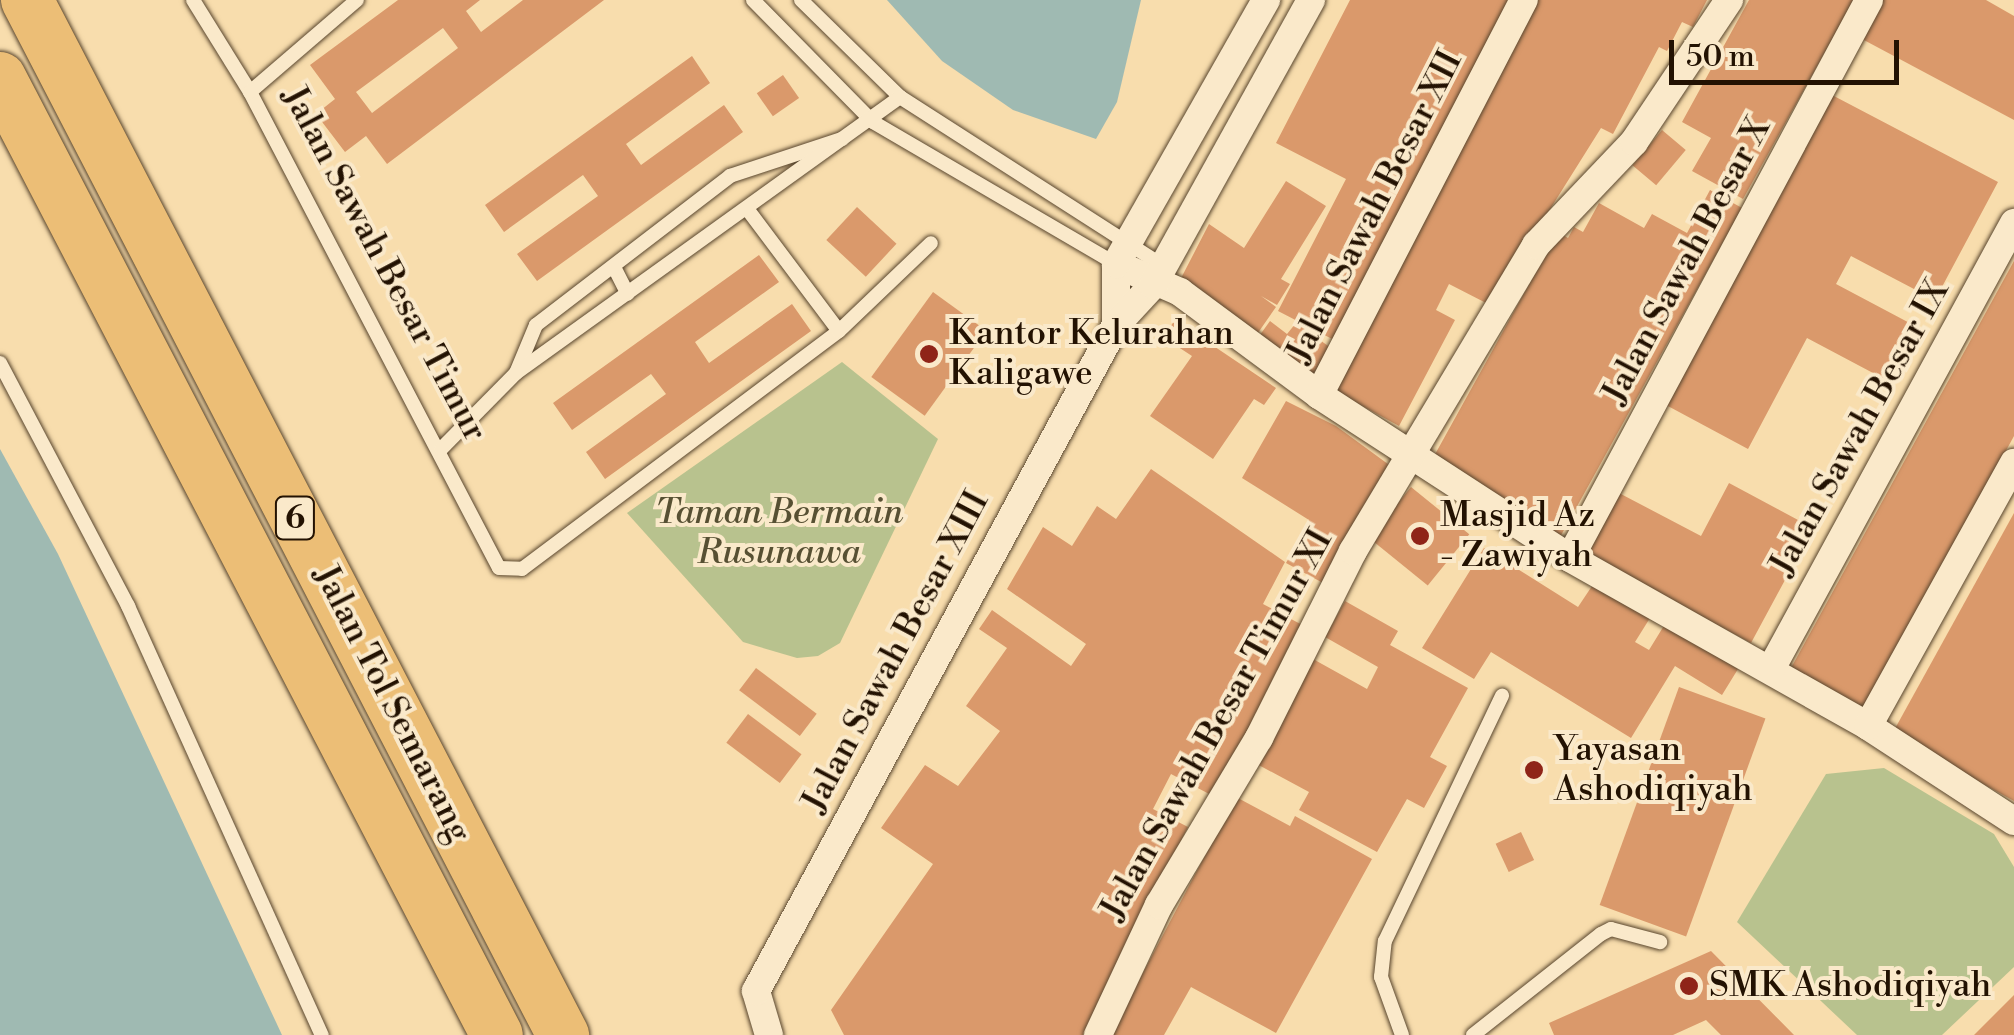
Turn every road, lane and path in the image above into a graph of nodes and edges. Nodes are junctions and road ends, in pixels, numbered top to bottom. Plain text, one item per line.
1 (27, 0) edge
2 (193, 0) edge
3 (357, 0) edge
4 (753, 0) edge
5 (801, 0) edge
6 (1266, 0) edge
7 (1311, 0) edge
8 (1524, 0) edge
9 (1730, 0) edge
10 (1869, 0) edge
11 (0, 78) edge
12 (250, 92) junction
13 (900, 98) junction
14 (873, 122) junction
15 (852, 136) junction
16 (748, 210) junction
17 (2014, 223) edge
18 (931, 243) dead end
19 (1123, 252) junction
20 (614, 267) junction
21 (1166, 280) junction
22 (628, 294) junction
23 (1116, 325) junction
24 (840, 331) junction
25 (0, 363) edge
26 (516, 374) junction
27 (1319, 395) junction
28 (441, 449) junction
29 (1411, 456) junction
30 (2014, 463) edge
31 (1570, 558) junction
32 (1771, 669) junction
33 (1502, 696) dead end
34 (1868, 726) junction
35 (2014, 820) edge
36 (1660, 942) dead end
37 (765, 1026) edge
38 (322, 1035) edge
39 (497, 1035) edge
40 (563, 1035) edge
41 (1098, 1035) edge
42 (1402, 1035) edge
43 (1473, 1035) edge

1 - 40 highway, Jalan Tol Semarang / 6
2 - 12 lane, Jalan Sawah Besar Timur
3 - 12 lane
4 - 14 lane
5 - 13 lane
6 - 19 street, Jalan Sawah Besar XIII
7 - 21 street, Jalan Sawah Besar XIII
8 - 27 street, Jalan Sawah Besar XII
9 - 29 street, Jalan Sawah Besar Timur XI
10 - 31 street, Jalan Sawah Besar X
11 - 39 highway, Jalan Tol Semarang / 6
12 - 28 lane, Jalan Sawah Besar Timur
13 - 14 lane
13 - 19 lane
14 - 15 lane
14 - 19 lane
15 - 16 lane
15 - 20 lane
16 - 22 lane
16 - 24 lane
17 - 32 street, Jalan Sawah Besar IX
18 - 24 lane
19 - 21 street
19 - 23 street, Jalan Sawah Besar XIII
20 - 22 lane
20 - 26 lane
21 - 23 street, Jalan Sawah Besar XIII
21 - 27 street
22 - 26 lane
23 - 37 street, Jalan Sawah Besar XIII
24 - 28 lane, Jalan Sawah Besar Timur
25 - 38 lane
26 - 28 lane
27 - 29 street
29 - 31 street
29 - 41 street, Jalan Sawah Besar Timur XI
30 - 34 street
31 - 32 street
32 - 34 street
33 - 42 lane
34 - 35 street
36 - 43 lane

